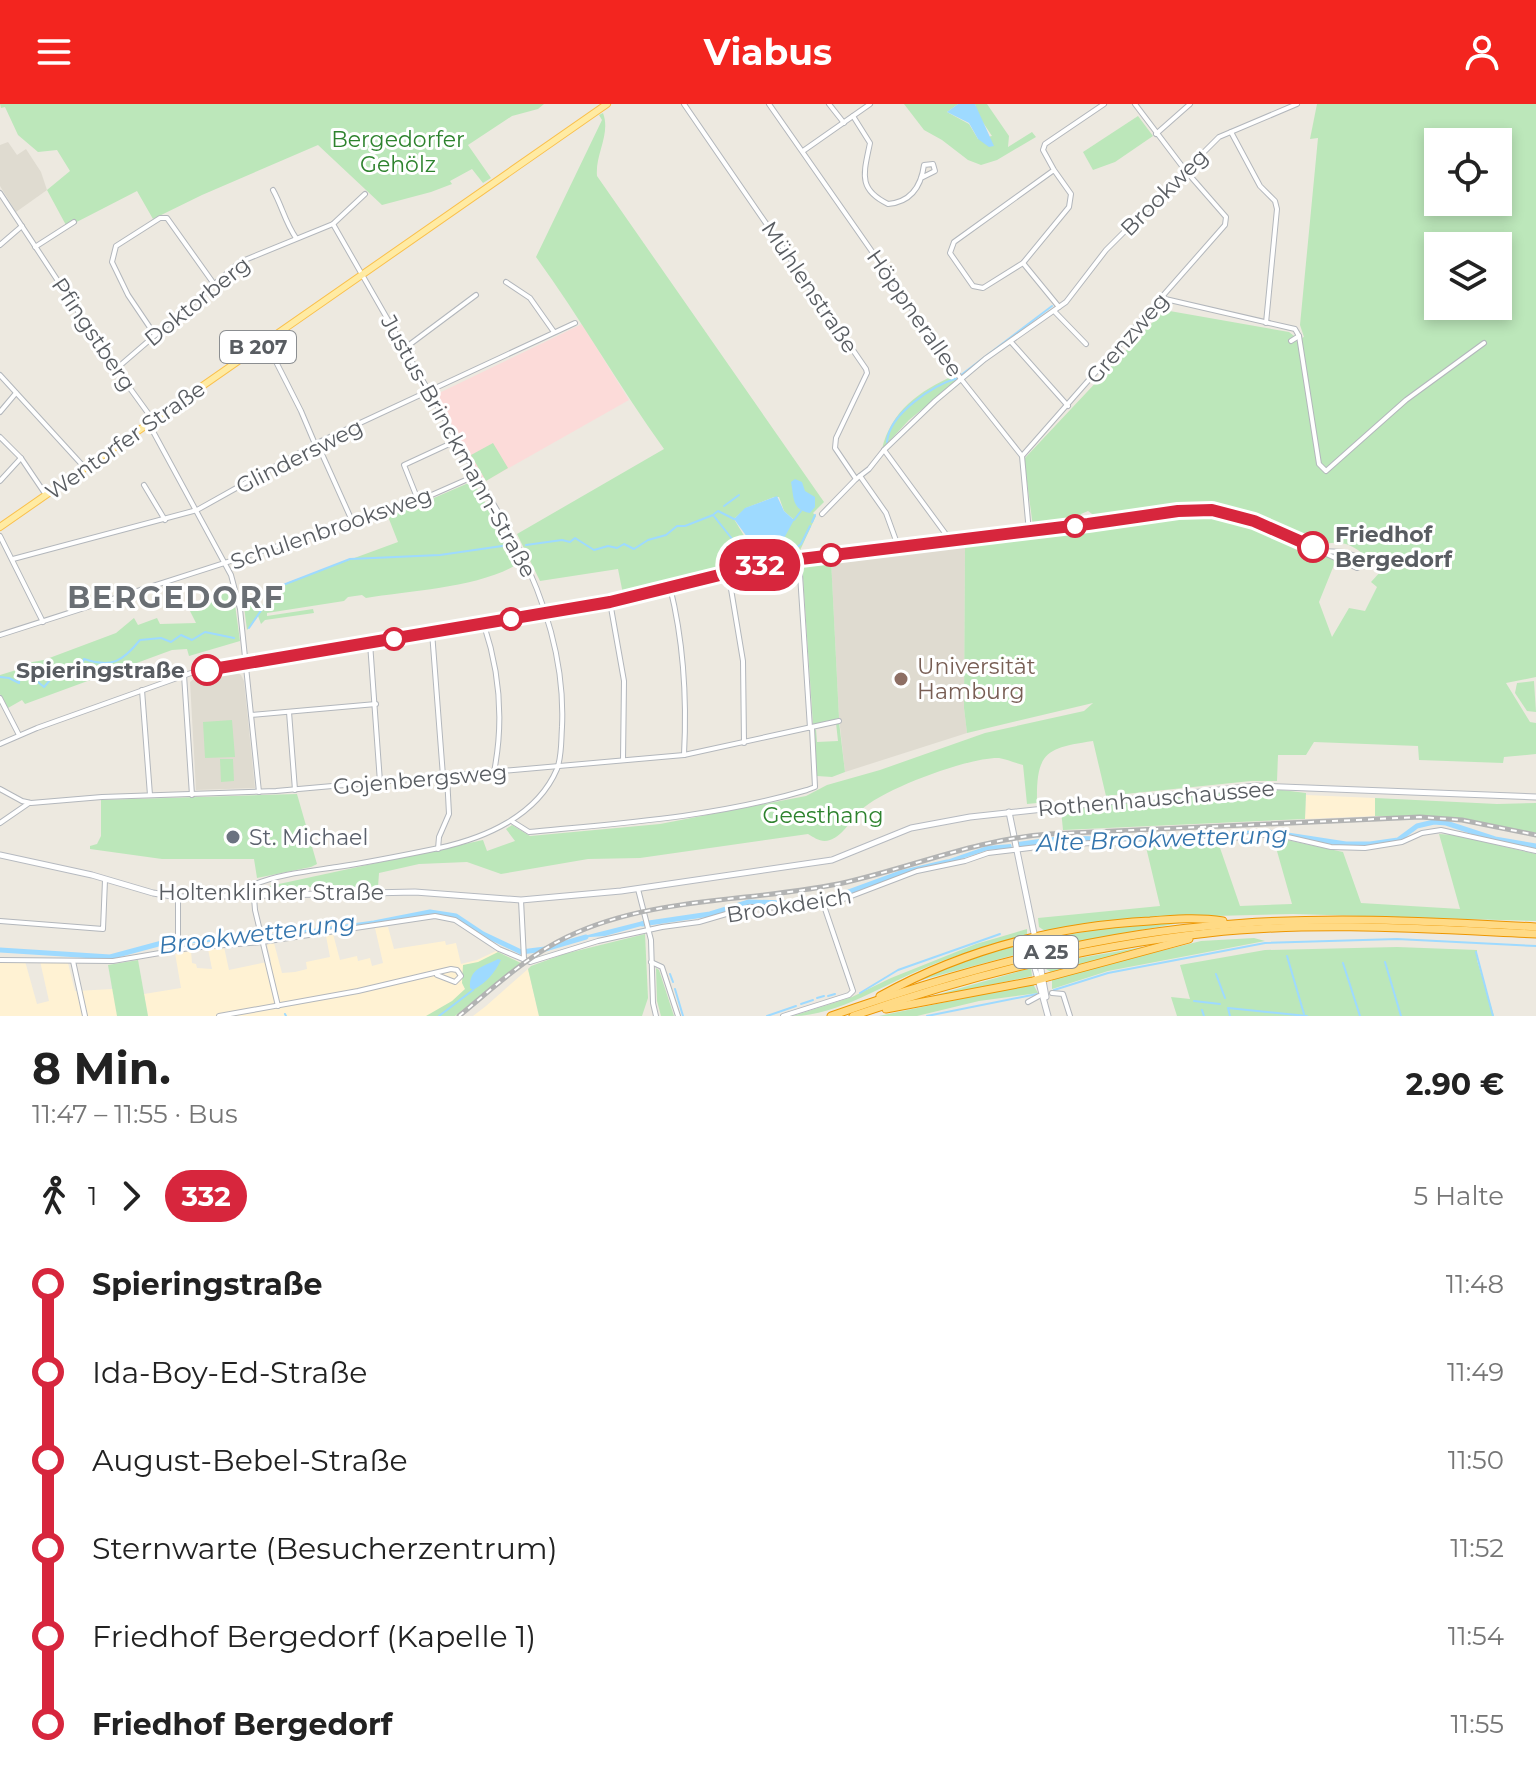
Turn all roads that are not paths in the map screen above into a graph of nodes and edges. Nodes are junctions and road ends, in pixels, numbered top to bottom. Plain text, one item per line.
1 (607, 104) edge
2 (684, 104) edge
3 (769, 104) edge
4 (829, 104) edge
5 (870, 104) edge
6 (1104, 104) edge
7 (1135, 104) edge
8 (1297, 104) edge
9 (1186, 105) edge
10 (853, 116) junction
11 (844, 123) junction
12 (1231, 132) junction
13 (1156, 134) junction
14 (802, 152) junction
15 (1054, 170) junction
16 (1185, 170) junction
17 (921, 178) dead end
18 (273, 190) dead end
19 (0, 193) edge
20 (365, 194) dead end
21 (74, 222) dead end
22 (333, 224) junction
23 (22, 226) junction
24 (296, 238) junction
25 (0, 245) edge
26 (35, 247) junction
27 (1023, 263) junction
28 (363, 274) junction
29 (506, 282) dead end
30 (214, 284) junction
31 (476, 295) dead end
32 (1161, 298) junction
33 (1057, 310) junction
34 (575, 323) dead end
35 (1266, 323) junction
36 (554, 332) junction
37 (155, 335) junction
38 (1299, 336) junction
39 (1291, 341) dead end
40 (266, 342) junction
41 (1011, 342) junction
42 (1484, 343) dead end
43 (1086, 344) dead end
44 (405, 348) junction
45 (116, 369) junction
46 (0, 375) edge
47 (961, 379) junction
48 (430, 392) junction
49 (16, 393) junction
50 (1068, 406) junction
51 (0, 412) edge
52 (151, 422) junction
53 (0, 437) edge
54 (458, 440) junction
55 (316, 443) junction
56 (884, 450) junction
57 (1022, 456) junction
58 (21, 458) junction
59 (85, 468) junction
60 (477, 475) junction
61 (858, 477) junction
62 (0, 481) edge
63 (144, 485) dead end
64 (46, 495) junction
65 (418, 501) junction
66 (197, 510) junction
67 (822, 514) dead end
68 (165, 520) junction
69 (353, 523) junction
70 (0, 527) edge
71 (1029, 532) junction
72 (0, 536) edge
73 (946, 541) junction
74 (898, 546) junction
75 (1321, 551) junction
76 (13, 559) junction
77 (799, 559) junction
78 (225, 563) junction
79 (728, 571) junction
80 (670, 587) junction
81 (610, 602) junction
82 (547, 613) junction
83 (43, 622) junction
84 (484, 624) junction
85 (432, 632) junction
86 (0, 635) edge
87 (370, 643) junction
88 (246, 663) junction
89 (184, 675) junction
90 (142, 690) junction
91 (0, 698) edge
92 (376, 704) junction
93 (289, 712) junction
94 (251, 715) junction
95 (839, 721) dead end
96 (811, 728) junction
97 (19, 735) junction
98 (744, 743) junction
99 (0, 744) edge
100 (684, 755) junction
101 (623, 760) junction
102 (558, 767) junction
103 (494, 772) junction
104 (445, 776) junction
105 (380, 782) junction
106 (0, 789) edge
107 (295, 790) junction
108 (259, 792) junction
109 (150, 795) junction
110 (192, 795) junction
111 (1536, 797) edge
112 (29, 803) junction
113 (1009, 811) junction
114 (512, 821) junction
115 (0, 823) edge
116 (1017, 847) junction
117 (438, 849) junction
118 (1536, 851) edge
119 (0, 855) edge
120 (832, 860) joint
121 (105, 880) junction
122 (638, 889) junction
123 (253, 894) junction
124 (178, 897) junction
125 (521, 900) junction
126 (823, 903) junction
127 (0, 921) edge
128 (1233, 924) junction
129 (1536, 927) edge
130 (649, 929) junction
131 (1211, 933) junction
132 (1536, 934) edge
133 (178, 936) dead end
134 (262, 939) junction
135 (1034, 943) junction
136 (523, 954) junction
137 (0, 960) edge
138 (73, 961) junction
139 (651, 962) junction
140 (1038, 973) junction
141 (437, 975) junction
142 (1070, 992) dead end
143 (1052, 993) dead end
144 (1063, 994) junction
145 (1039, 996) dead end
146 (1028, 1002) dead end
147 (278, 1006) junction
148 (865, 1008) junction
149 (85, 1016) edge
150 (219, 1016) edge
151 (656, 1016) edge
152 (678, 1016) edge
153 (783, 1016) edge
154 (831, 1016) edge
155 (853, 1016) edge
156 (1048, 1016) edge
157 (1070, 1016) edge

1 - 28 main road, Wentorfer Straße / B 207
2 - 61 street, Mühlenstraße
3 - 14 street, Höppnerallee
4 - 11 street
5 - 10 street
6 - 15 street
7 - 13 street
8 - 12 street, Brookweg
9 - 13 street
10 - 11 street
10 - 17 street
11 - 14 street
12 - 16 street, Brookweg
12 - 35 street
13 - 16 street
14 - 47 street, Höppnerallee
15 - 27 street
15 - 27 street
16 - 32 street, Grenzweg
16 - 33 street, Brookweg
18 - 24 street
19 - 23 street, Pfingstberg
20 - 22 street, Doktorberg
21 - 26 street
22 - 24 street, Doktorberg
22 - 28 street, Justus-Brinckmann-Straße
23 - 25 street
23 - 26 street, Pfingstberg
24 - 30 street, Doktorberg
26 - 45 street, Pfingstberg
27 - 33 street
28 - 40 main road, Wentorfer Straße / B 207
28 - 44 street, Justus-Brinckmann-Straße
29 - 36 street
30 - 37 street, Doktorberg
30 - 37 street
31 - 44 street
32 - 35 street
32 - 50 street, Grenzweg
33 - 41 street, Brookweg
33 - 43 street
34 - 36 street, Glindersweg
35 - 38 street
36 - 48 street, Glindersweg
37 - 45 street, Doktorberg
38 - 39 street
38 - 42 street
40 - 52 main road, Wentorfer Straße / B 207
40 - 55 street
41 - 47 street, Brookweg
41 - 50 street
44 - 48 street, Justus-Brinckmann-Straße
45 - 52 street, Pfingstberg
46 - 49 street
47 - 56 street, Brookweg
47 - 57 street, Höppnerallee
48 - 54 street, Justus-Brinckmann-Straße
48 - 55 street, Glindersweg
49 - 51 street
49 - 59 street
50 - 57 street, Grenzweg
52 - 59 main road, Wentorfer Straße / B 207
52 - 66 street, Pfingstberg
53 - 58 street
54 - 60 street, Justus-Brinckmann-Straße
54 - 65 street
55 - 66 street, Glindersweg
55 - 69 street
56 - 61 street, Brookweg
56 - 73 street
57 - 71 street
58 - 62 street
58 - 64 street
59 - 64 main road, Wentorfer Straße / B 207
60 - 65 street, Schulenbrooksweg
60 - 82 street, Justus-Brinckmann-Straße
61 - 67 street, Brookweg
61 - 74 street
63 - 68 street
64 - 70 main road, Wentorfer Straße / B 207
65 - 69 street, Schulenbrooksweg
66 - 68 street, Glindersweg
66 - 78 street, Pfingstberg
68 - 76 street, Glindersweg
69 - 78 street, Schulenbrooksweg
71 - 73 street
71 - 75 street
72 - 76 street
73 - 74 street
74 - 77 street
75 - 75 street
76 - 83 street
77 - 79 street
77 - 96 street
78 - 83 street, Schulenbrooksweg
78 - 88 street, Pfingstberg
79 - 80 street
79 - 98 street
80 - 81 street
80 - 100 street
81 - 82 street
81 - 101 street
82 - 84 street
82 - 102 street, Justus-Brinckmann-Straße
83 - 86 street, Schulenbrooksweg
84 - 85 street
84 - 103 street
85 - 87 street
85 - 104 street
87 - 88 street
87 - 92 street
88 - 89 street
88 - 94 street, Pfingstberg
89 - 90 street
89 - 110 street
90 - 97 street
90 - 109 street
91 - 97 street
92 - 93 street
92 - 105 street
93 - 94 street
93 - 107 street
94 - 108 street, Pfingstberg
95 - 96 street, Gojenbergsweg
96 - 98 street, Gojenbergsweg
96 - 114 street
97 - 99 street
98 - 100 street, Gojenbergsweg
100 - 101 street, Gojenbergsweg
101 - 102 street, Gojenbergsweg
102 - 103 street, Gojenbergsweg
102 - 114 street
103 - 104 street, Gojenbergsweg
104 - 105 street, Gojenbergsweg
104 - 117 street
105 - 107 street, Gojenbergsweg
106 - 112 street, Gojenbergsweg
107 - 108 street, Gojenbergsweg
108 - 110 street, Gojenbergsweg
109 - 110 street, Gojenbergsweg
109 - 112 street, Gojenbergsweg
111 - 113 main road, Rothenhauschaussee
112 - 115 street
113 - 116 main road
113 - 120 main road, Rothenhauschaussee
114 - 117 street
116 - 118 street, Brookdeich
116 - 126 street, Brookdeich
116 - 135 main road
117 - 123 street
119 - 121 main road, Holtenklinker Straße
120 - 122 main road, Holtenklinker Straße
121 - 124 main road, Holtenklinker Straße
121 - 127 street
122 - 125 main road, Holtenklinker Straße
122 - 130 street
123 - 124 main road, Holtenklinker Straße
123 - 125 main road, Holtenklinker Straße
123 - 134 street
124 - 133 street
125 - 136 street
126 - 130 street, Brookdeich
126 - 153 street
128 - 129 highway, A 25
128 - 135 highway
128 - 148 highway, A 25
130 - 136 street, Brookdeich
130 - 139 street
131 - 132 highway, A 25
131 - 140 highway
131 - 148 highway, A 25
134 - 136 street
134 - 138 street
134 - 147 street
135 - 140 main road, bridge
135 - 148 highway
137 - 138 street
138 - 149 street
139 - 151 street
139 - 152 street
140 - 148 highway
140 - 156 main road
141 - 141 street
141 - 147 street
142 - 144 street
143 - 144 street
144 - 157 street
145 - 146 street
147 - 150 street
148 - 154 highway, A 25
148 - 155 highway, A 25

